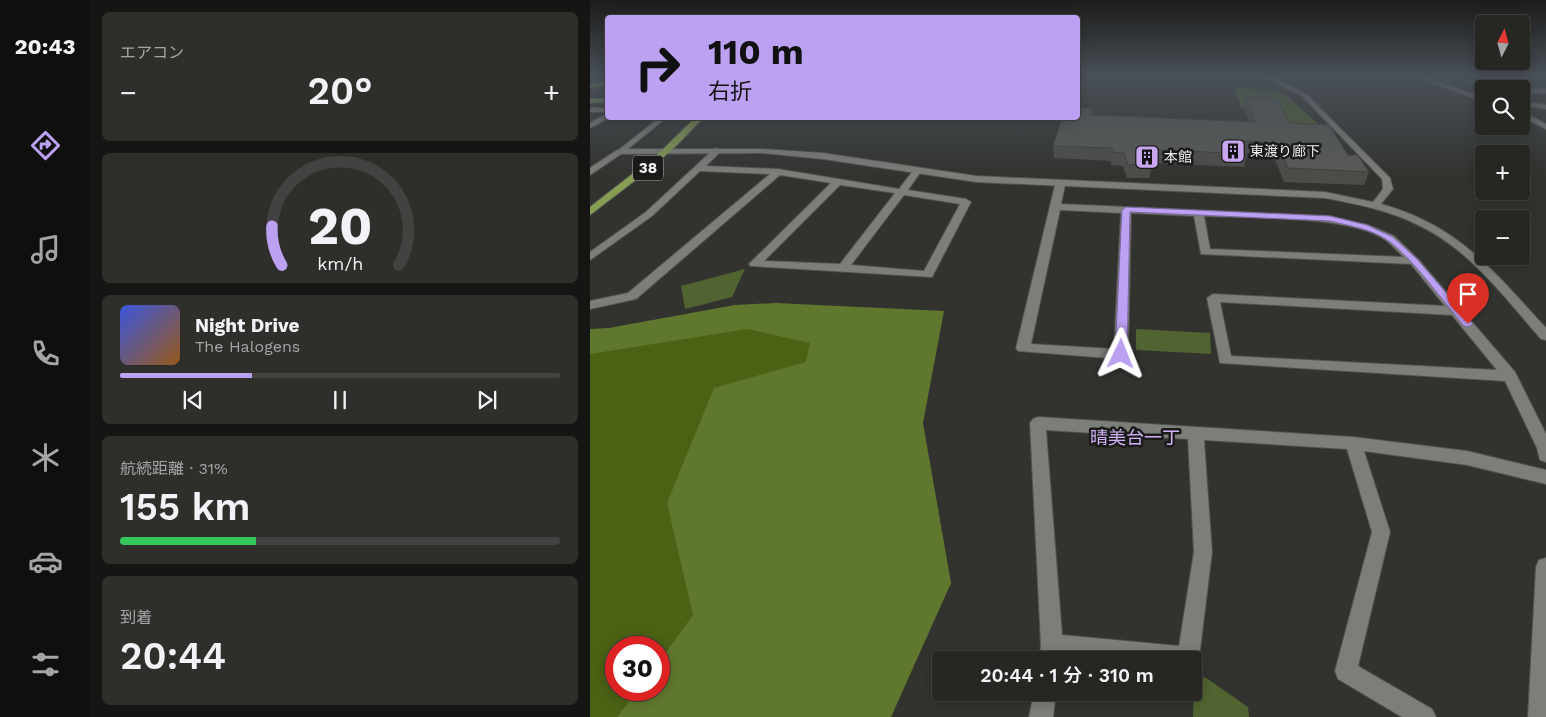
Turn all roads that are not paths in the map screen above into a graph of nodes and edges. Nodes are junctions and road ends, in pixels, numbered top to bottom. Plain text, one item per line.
1 (1318, 109) edge
2 (590, 110) edge
3 (605, 110) edge
4 (605, 117) edge
5 (1530, 118) edge
6 (660, 120) edge
7 (698, 120) edge
8 (590, 126) edge
9 (1546, 128) edge
10 (668, 150) junction
11 (718, 150) junction
12 (620, 152) junction
13 (698, 168) junction
14 (918, 170) junction
15 (590, 172) edge
16 (778, 172) junction
17 (837, 182) junction
18 (1060, 185) junction
19 (900, 192) junction
20 (1376, 205) junction
21 (1056, 206) junction
22 (1126, 210) junction
23 (590, 212) edge
24 (1198, 213) junction
25 (590, 257) edge
26 (1414, 261) junction
27 (843, 268) junction
28 (590, 305) edge
29 (1457, 311) junction
30 (1546, 336) edge
31 (1510, 376) junction
32 (1196, 433) junction
33 (1353, 443) junction
34 (1546, 455) edge
35 (1546, 477) edge
36 (1546, 568) edge
37 (1051, 651) edge
38 (1189, 651) edge
39 (1044, 701) edge
40 (1041, 717) edge
41 (1424, 717) edge
42 (1540, 717) edge

1 - 20 street
2 - 3 street
4 - 8 street
5 - 9 street
6 - 12 street
7 - 10 main road, 38
10 - 11 street
10 - 12 street
10 - 23 main road, 38
11 - 13 street
11 - 14 street
12 - 15 street
13 - 16 street
13 - 25 street
14 - 18 street
14 - 19 street
16 - 17 street
16 - 28 street
17 - 19 street
17 - 27 street
18 - 20 street
18 - 21 street
19 - 27 street
19 - 27 street
20 - 30 street
21 - 22 street
21 - 22 street
22 - 24 street
24 - 26 street
24 - 26 street
26 - 29 street
29 - 31 street
29 - 31 street
31 - 34 street
32 - 33 street
32 - 37 street
32 - 38 street
33 - 35 street
33 - 41 street
36 - 42 street
39 - 40 street

